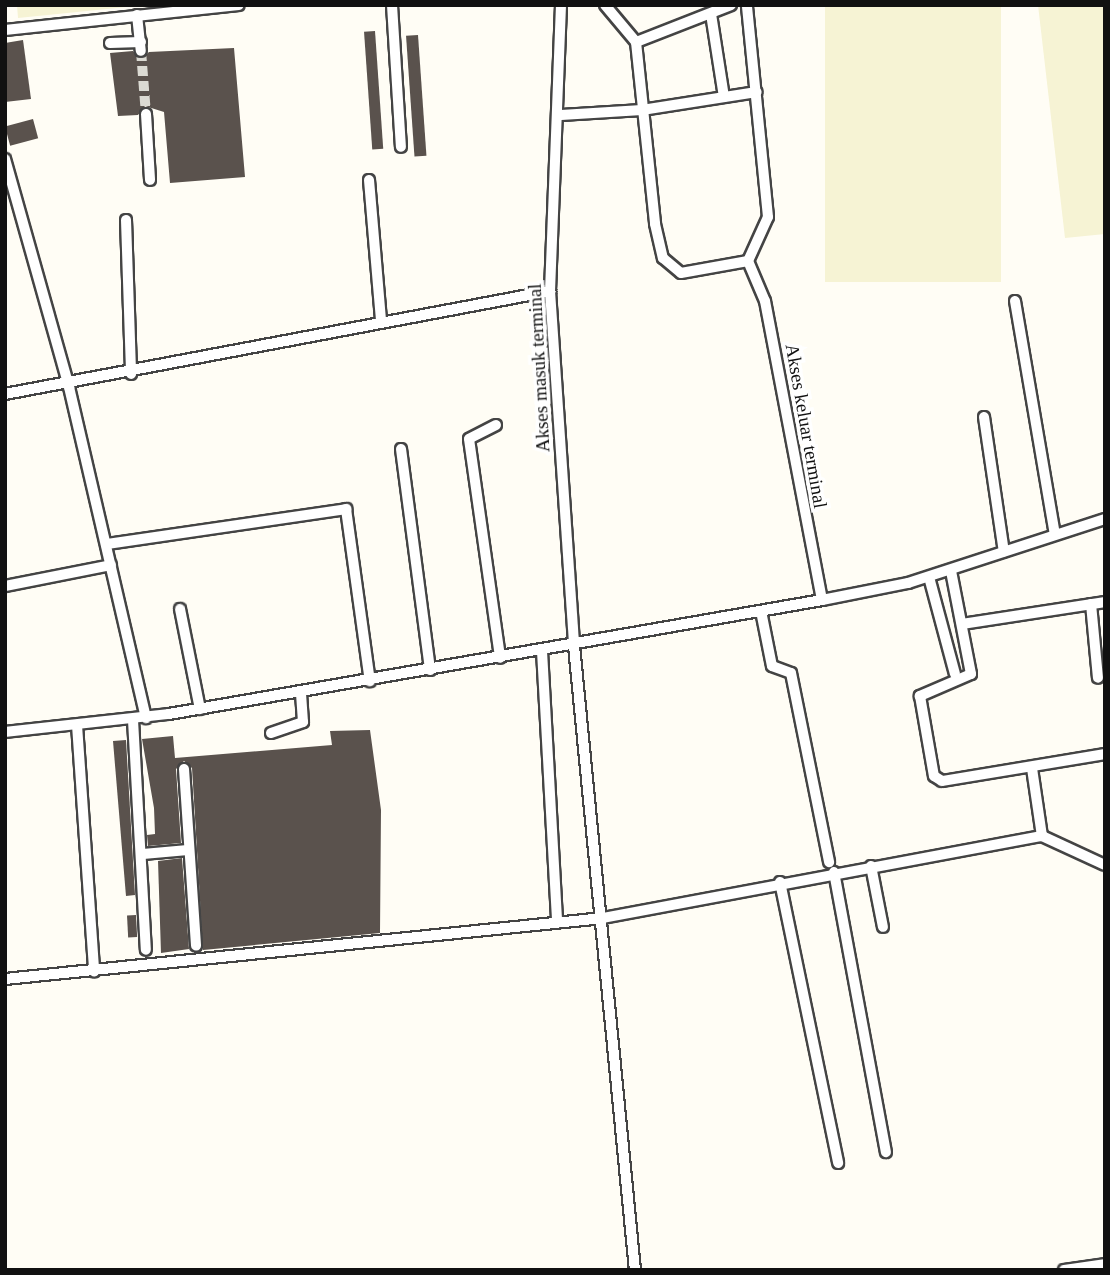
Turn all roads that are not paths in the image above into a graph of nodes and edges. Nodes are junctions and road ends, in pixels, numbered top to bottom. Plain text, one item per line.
1 (239, 5) edge
2 (392, 5) edge
3 (561, 5) edge
4 (605, 5) edge
5 (731, 5) edge
6 (747, 5) edge
7 (208, 7) edge
8 (711, 14) junction
9 (137, 15) junction
10 (5, 30) edge
11 (636, 42) junction
12 (110, 43) dead end
13 (757, 92) junction
14 (724, 97) junction
15 (642, 110) junction
16 (146, 114) tunnel mouth
17 (561, 115) junction
18 (401, 148) dead end
19 (5, 159) edge
20 (150, 180) dead end
21 (369, 180) dead end
22 (127, 220) dead end
23 (748, 261) junction
24 (550, 291) junction
25 (1015, 302) dead end
26 (380, 321) junction
27 (131, 374) junction
28 (69, 387) junction
29 (5, 394) edge
30 (984, 417) dead end
31 (496, 425) dead end
32 (401, 449) dead end
33 (1105, 519) edge
34 (1055, 534) junction
35 (107, 544) junction
36 (1004, 552) junction
37 (111, 565) junction
38 (951, 570) junction
39 (929, 577) junction
40 (5, 586) edge
41 (822, 600) junction
42 (1105, 602) edge
43 (1091, 604) junction
44 (180, 609) dead end
45 (761, 611) junction
46 (962, 624) junction
47 (574, 646) junction
48 (542, 651) junction
49 (500, 658) junction
50 (430, 670) junction
51 (955, 674) dead end
52 (1098, 678) dead end
53 (370, 681) junction
54 (301, 692) junction
55 (200, 709) junction
56 (146, 718) junction
57 (133, 720) junction
58 (77, 725) junction
59 (5, 732) edge
60 (271, 733) dead end
61 (1105, 754) edge
62 (1032, 768) junction
63 (184, 769) dead end
64 (1042, 836) junction
65 (188, 850) junction
66 (143, 854) junction
67 (1105, 865) edge
68 (871, 866) junction
69 (832, 867) junction
70 (780, 882) junction
71 (603, 918) junction
72 (558, 923) junction
73 (883, 927) dead end
74 (195, 946) dead end
75 (146, 950) dead end
76 (94, 971) junction
77 (5, 979) edge
78 (886, 1152) dead end
79 (838, 1163) dead end
80 (1105, 1264) edge
81 (635, 1270) edge
82 (1064, 1270) edge

1 - 7 street
2 - 18 street
3 - 17 street, Akses masuk terminal
4 - 11 street
5 - 8 street
6 - 13 street
7 - 9 street
8 - 11 street
8 - 14 street
9 - 10 street
9 - 12 street
11 - 15 street
13 - 14 street
13 - 23 street
14 - 15 street
15 - 17 street
15 - 23 street
16 - 20 street
17 - 24 street, Akses masuk terminal
19 - 28 street
21 - 26 street
22 - 27 street
23 - 41 street, Akses keluar terminal
24 - 26 street
24 - 47 street, Akses masuk terminal
25 - 34 street
26 - 27 street
27 - 28 street
28 - 29 street
28 - 35 street
30 - 36 street
31 - 49 street
32 - 50 street
33 - 34 street
34 - 36 street
35 - 37 street
35 - 53 street
36 - 38 street
37 - 40 street
37 - 56 street
38 - 39 street
38 - 46 street
39 - 41 street
39 - 51 street
41 - 45 street
42 - 43 street
43 - 46 street
43 - 52 street
44 - 55 street
45 - 47 street
45 - 69 street
46 - 62 street
47 - 48 street
47 - 71 street, Akses masuk terminal
48 - 49 street
48 - 72 street
49 - 50 street
50 - 53 street
53 - 54 street
54 - 55 street
54 - 60 street
55 - 56 street
56 - 57 street
57 - 58 street
57 - 66 street
58 - 59 street
58 - 76 street
61 - 62 street
62 - 64 street
63 - 65 street
64 - 67 street
64 - 68 street
65 - 66 street
65 - 74 street
66 - 75 street
68 - 69 street
68 - 73 street
69 - 70 street
69 - 78 street
70 - 71 street
70 - 79 street
71 - 72 street
71 - 81 street, Akses masuk terminal
72 - 76 street
76 - 77 street
80 - 82 street

